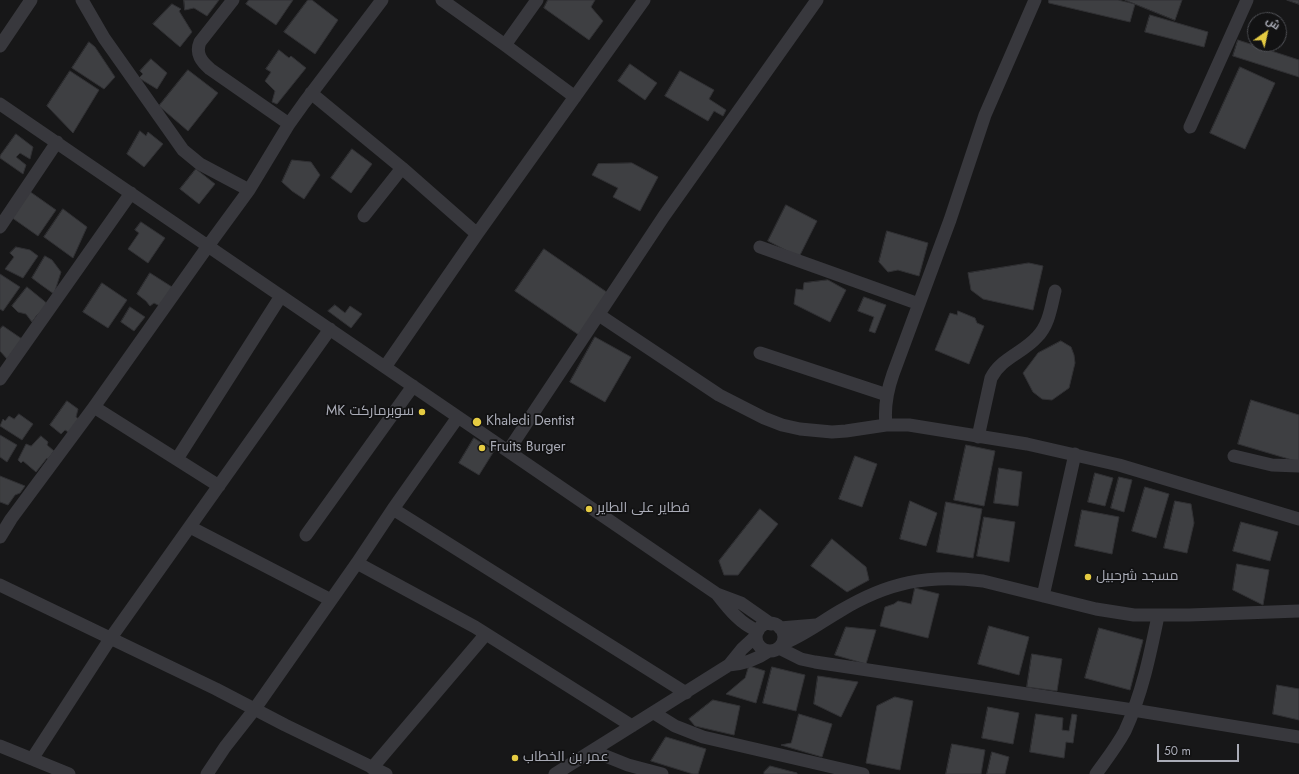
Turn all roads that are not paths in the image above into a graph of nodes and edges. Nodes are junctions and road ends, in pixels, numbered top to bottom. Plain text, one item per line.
1 (31, 0) edge
2 (82, 0) edge
3 (233, 0) edge
4 (382, 0) edge
5 (442, 0) edge
6 (537, 0) edge
7 (644, 0) edge
8 (817, 0) edge
9 (1035, 0) edge
10 (1247, 0) edge
11 (505, 44) junction
12 (0, 46) edge
13 (311, 93) junction
14 (575, 97) junction
15 (0, 104) edge
16 (289, 124) junction
17 (1190, 127) dead end
18 (57, 142) junction
19 (402, 168) junction
20 (249, 190) junction
21 (131, 193) junction
22 (364, 216) dead end
23 (0, 228) edge
24 (477, 234) junction
25 (208, 246) junction
26 (760, 247) dead end
27 (1055, 291) dead end
28 (281, 296) junction
29 (919, 304) junction
30 (599, 315) junction
31 (330, 330) junction
32 (760, 353) dead end
33 (385, 367) junction
34 (0, 379) edge
35 (413, 386) junction
36 (887, 395) junction
37 (94, 407) junction
38 (458, 417) junction
39 (886, 425) junction
40 (978, 437) junction
41 (508, 451) junction
42 (1075, 454) junction
43 (1234, 456) dead end
44 (177, 458) junction
45 (1299, 466) edge
46 (219, 486) junction
47 (393, 509) junction
48 (6, 516) edge
49 (1299, 519) edge
50 (190, 528) junction
51 (306, 535) dead end
52 (0, 537) edge
53 (357, 563) junction
54 (0, 585) edge
55 (718, 594) junction
56 (1043, 596) junction
57 (331, 600) junction
58 (1299, 611) edge
59 (1158, 616) junction
60 (818, 625) junction
61 (776, 626) junction
62 (757, 633) junction
63 (486, 634) junction
64 (110, 639) junction
65 (776, 647) junction
66 (730, 665) junction
67 (686, 693) junction
68 (254, 710) junction
69 (1133, 710) junction
70 (654, 713) junction
71 (632, 726) junction
72 (1299, 737) edge
73 (0, 746) edge
74 (593, 751) junction
75 (32, 759) junction
76 (372, 768) junction
77 (69, 774) edge
78 (207, 774) edge
79 (386, 774) edge
80 (555, 774) edge
81 (662, 774) edge
82 (864, 774) edge
83 (1096, 774) edge

1 - 12 street
2 - 20 street
3 - 16 street
4 - 13 street
5 - 11 street
6 - 11 street
7 - 14 street
8 - 30 street
9 - 29 street
10 - 17 street
11 - 14 street
13 - 16 street
13 - 19 street
14 - 24 street
15 - 18 street
16 - 20 street
18 - 21 street
18 - 23 street
19 - 22 street
19 - 24 street
20 - 25 street
21 - 25 street
21 - 34 street
24 - 33 street
25 - 28 street
25 - 37 street
26 - 29 street
27 - 40 street
28 - 31 street
28 - 44 street
29 - 36 street
30 - 39 street
30 - 41 street
31 - 33 street
31 - 46 street
32 - 36 street
33 - 35 street
35 - 38 street
35 - 51 street
36 - 39 street
37 - 44 street
37 - 48 street
38 - 41 street
38 - 47 street
39 - 40 street
40 - 42 street
41 - 55 street
42 - 49 street
42 - 56 street
43 - 45 street
44 - 46 street
46 - 50 street
47 - 53 street
47 - 67 street
48 - 52 street
50 - 57 street
50 - 64 street
53 - 57 street
53 - 63 street
54 - 64 street
55 - 61 street
55 - 62 street
56 - 59 street
56 - 60 street
57 - 68 street
58 - 59 street
59 - 69 street
60 - 61 street
60 - 65 street
61 - 62 street
61 - 65 street
62 - 65 street
62 - 66 street
63 - 71 street
63 - 76 street
64 - 68 street
64 - 75 street
65 - 66 street
65 - 69 street
66 - 67 street
67 - 70 street
68 - 76 street
68 - 78 street
69 - 72 street
69 - 83 street
70 - 71 street
70 - 82 street
71 - 74 street
73 - 75 street
74 - 80 street
74 - 81 street
75 - 77 street
76 - 79 street

